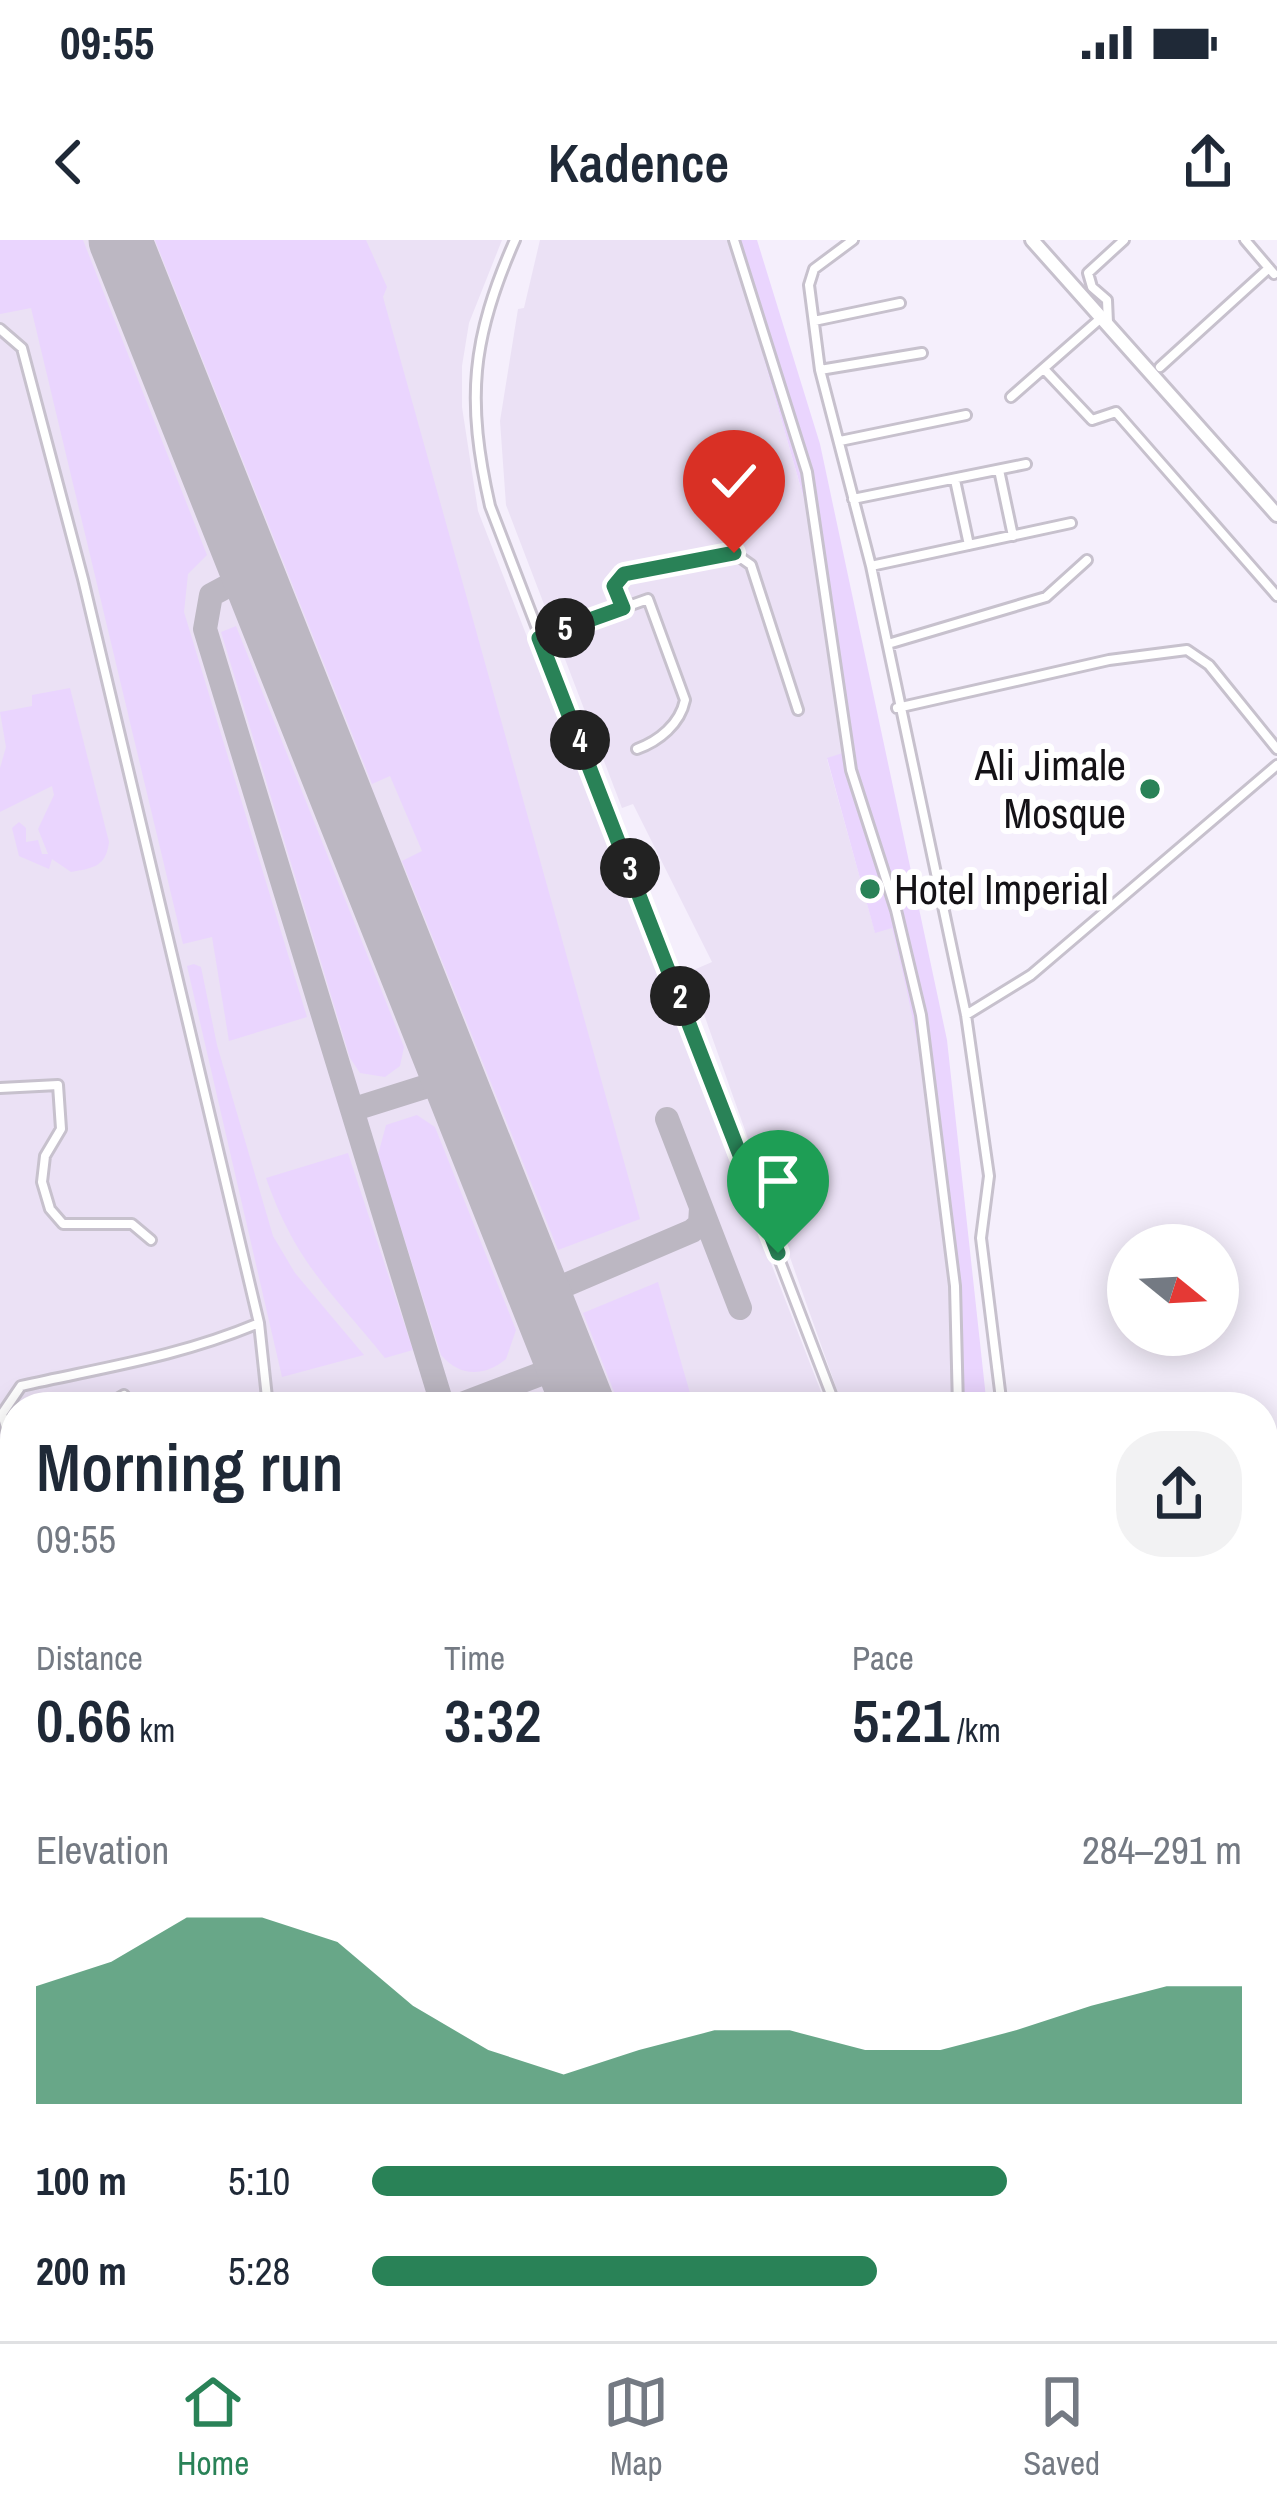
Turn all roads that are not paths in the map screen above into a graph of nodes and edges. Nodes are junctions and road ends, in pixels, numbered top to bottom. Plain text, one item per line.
1 (515, 240) edge
2 (734, 240) edge
3 (853, 240) edge
4 (1032, 240) edge
5 (1124, 240) edge
6 (1245, 240) edge
7 (1272, 271) edge
8 (900, 303) dead end
9 (814, 321) junction
10 (1104, 321) junction
11 (0, 328) edge
12 (922, 353) dead end
13 (1160, 367) dead end
14 (1043, 369) junction
15 (820, 370) junction
16 (1011, 397) dead end
17 (966, 415) dead end
18 (840, 441) junction
19 (1026, 464) dead end
20 (999, 470) junction
21 (955, 480) junction
22 (853, 499) junction
23 (1277, 515) edge
24 (1071, 523) dead end
25 (1013, 536) junction
26 (969, 545) junction
27 (1088, 560) dead end
28 (871, 566) junction
29 (1277, 596) edge
30 (623, 608) junction
31 (539, 638) junction
32 (888, 645) junction
33 (897, 708) junction
34 (798, 710) dead end
35 (637, 748) dead end
36 (1277, 749) edge
37 (1277, 765) edge
38 (966, 1015) junction
39 (0, 1088) edge
40 (152, 1240) dead end
41 (259, 1323) junction
42 (17, 1392) edge
43 (266, 1392) edge
44 (830, 1392) edge
45 (958, 1392) edge
46 (1000, 1392) edge

1 - 31 street
2 - 45 street
3 - 9 street
4 - 10 main road
5 - 10 street
6 - 7 street
7 - 13 street
8 - 9 street
9 - 15 street
10 - 14 street
10 - 23 main road
11 - 41 street
12 - 15 street
14 - 16 street
14 - 29 street
15 - 18 street
17 - 18 street
18 - 22 street
19 - 20 street
20 - 21 street
20 - 25 street
21 - 22 street
21 - 26 street
22 - 28 street
24 - 25 street
25 - 26 street
26 - 28 street
27 - 32 street
28 - 32 street
30 - 31 street
30 - 34 street
30 - 35 street
31 - 44 street
32 - 33 street
33 - 36 street
33 - 38 street
37 - 38 street
38 - 46 street
39 - 40 street
41 - 42 street
41 - 43 street

